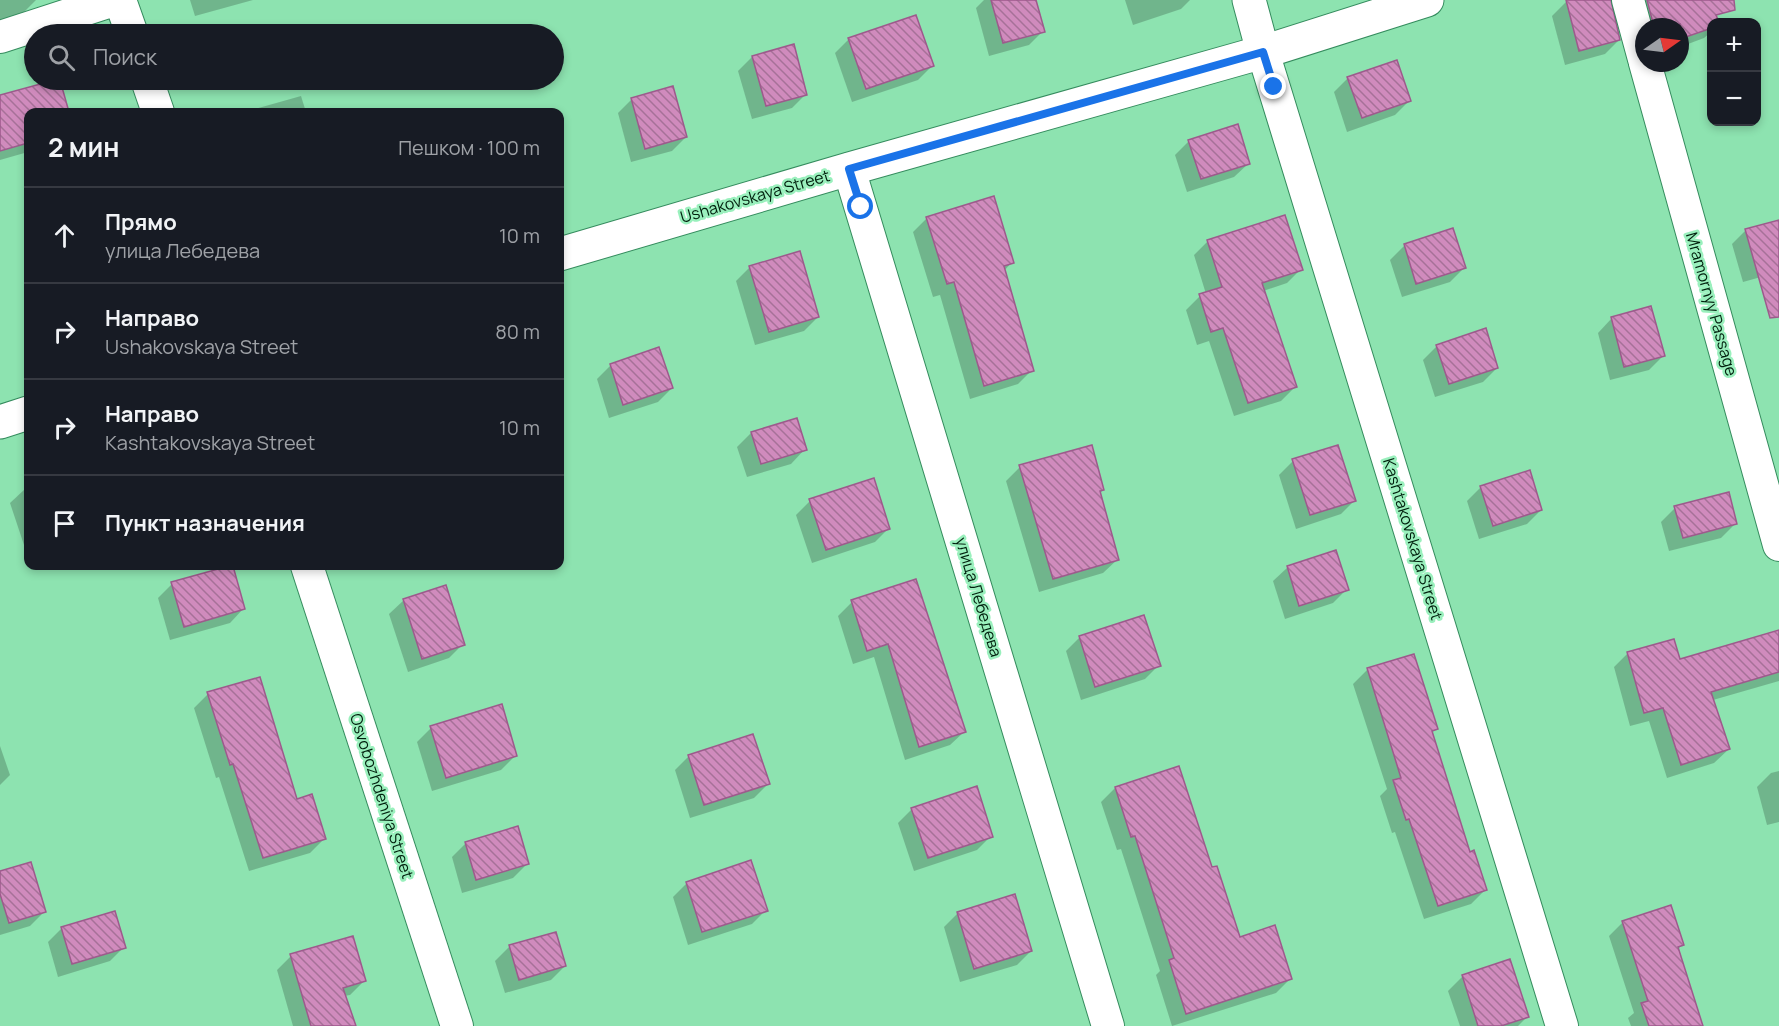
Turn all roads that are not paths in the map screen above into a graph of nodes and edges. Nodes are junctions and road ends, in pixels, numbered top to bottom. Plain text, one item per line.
1 (114, 0) edge
2 (120, 0) edge
3 (1249, 0) edge
4 (1427, 0) edge
5 (1628, 0) edge
6 (40, 24) edge
7 (128, 24) edge
8 (1635, 26) edge
9 (24, 29) edge
10 (0, 37) edge
11 (1263, 52) junction
12 (1648, 72) edge
13 (150, 90) edge
14 (157, 108) edge
15 (849, 169) junction
16 (564, 253) edge
17 (24, 414) edge
18 (0, 422) edge
19 (1779, 545) edge
20 (308, 570) edge
21 (458, 1026) edge
22 (1108, 1026) edge
23 (1563, 1026) edge

1 - 6 street
2 - 7 street
3 - 11 main road
4 - 11 main road, Ushakovskaya Street
5 - 8 street
9 - 10 street
11 - 15 main road, Ushakovskaya Street
11 - 23 street, Kashtakovskaya Street
12 - 19 street, Mramornyy Passage
13 - 14 street
15 - 16 main road, Ushakovskaya Street
15 - 22 street, улица Лебедева
17 - 18 main road
20 - 21 street, Osvobozhdeniya Street

